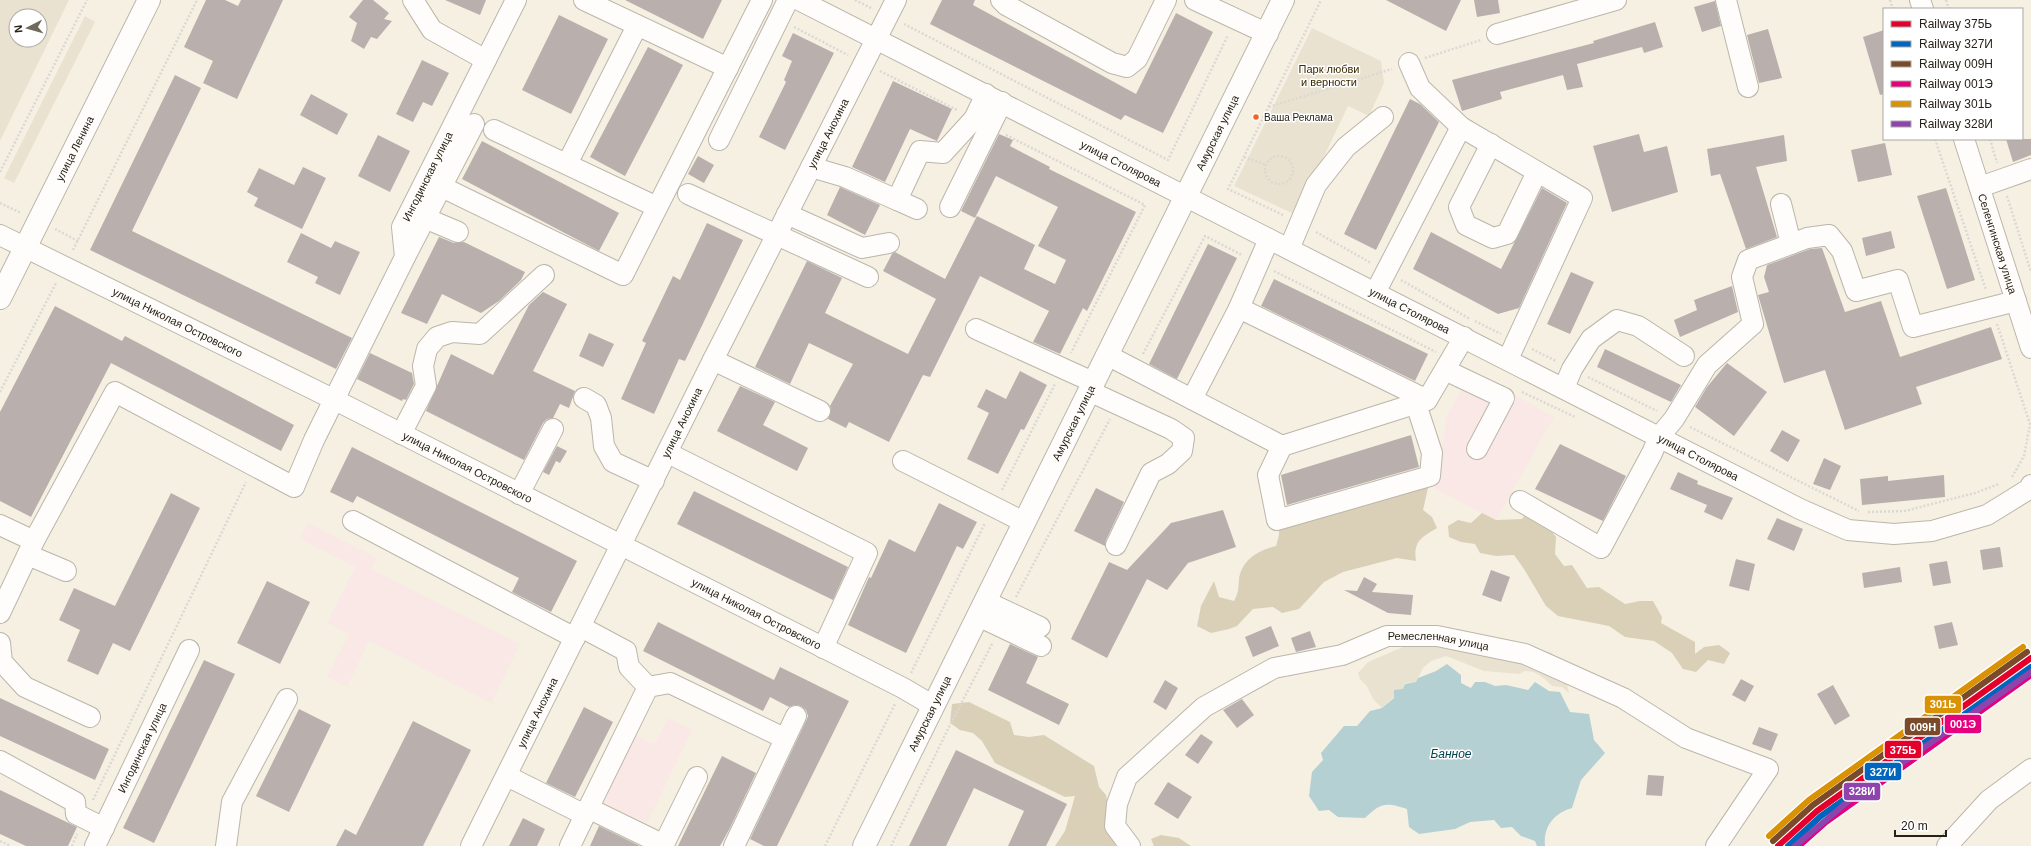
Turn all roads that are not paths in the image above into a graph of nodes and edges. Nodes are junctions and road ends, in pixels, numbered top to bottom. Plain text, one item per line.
1 (149, 0) edge
2 (413, 0) edge
3 (516, 0) edge
4 (584, 0) edge
5 (762, 0) edge
6 (788, 0) edge
7 (799, 0) edge
8 (1001, 0) edge
9 (1166, 0) edge
10 (1195, 0) edge
11 (1283, 0) edge
12 (1616, 0) edge
13 (1726, 0) edge
14 (891, 8) edge
15 (637, 26) junction
16 (1268, 34) junction
17 (1497, 34) road end
18 (876, 38) junction
19 (486, 60) junction
20 (1409, 63) road end
21 (728, 68) junction
22 (1748, 87) dead end
23 (994, 98) junction
24 (1383, 117) dead end
25 (982, 122) junction
26 (474, 124) dead end
27 (1461, 127) junction
28 (494, 130) dead end
29 (719, 140) dead end
30 (1964, 140) edge
31 (1491, 144) junction
32 (566, 164) junction
33 (811, 166) junction
34 (2031, 169) edge
35 (1537, 172) junction
36 (442, 187) junction
37 (1980, 188) junction
38 (688, 194) dead end
39 (1186, 197) junction
40 (897, 200) junction
41 (1781, 204) dead end
42 (657, 207) junction
43 (950, 207) dead end
44 (917, 209) dead end
45 (787, 214) junction
46 (425, 218) junction
47 (458, 232) dead end
48 (777, 234) junction
49 (0, 235) edge
50 (1270, 239) junction
51 (889, 243) dead end
52 (1790, 244) junction
53 (24, 248) junction
54 (1289, 249) junction
55 (405, 257) junction
56 (544, 276) dead end
57 (868, 277) dead end
58 (1376, 292) junction
59 (0, 298) edge
60 (2016, 301) junction
61 (1239, 308) junction
62 (976, 329) dead end
63 (1464, 337) junction
64 (2031, 348) edge
65 (1107, 355) junction
66 (1684, 356) dead end
67 (1508, 359) junction
68 (713, 360) junction
69 (1445, 370) junction
70 (1091, 386) junction
71 (1564, 388) junction
72 (584, 398) dead end
73 (1192, 399) junction
74 (335, 400) junction
75 (1422, 402) junction
76 (820, 411) dead end
77 (553, 429) dead end
78 (401, 434) junction
79 (1659, 437) junction
80 (1282, 446) junction
81 (1477, 449) dead end
82 (668, 453) junction
83 (903, 461) dead end
84 (654, 481) junction
85 (2031, 485) edge
86 (519, 494) junction
87 (1520, 502) dead end
88 (353, 521) dead end
89 (1024, 522) junction
90 (0, 525) edge
91 (1116, 545) dead end
92 (621, 546) junction
93 (31, 548) junction
94 (66, 571) dead end
95 (982, 609) junction
96 (0, 613) edge
97 (578, 633) junction
98 (1040, 636) dead end
99 (0, 643) edge
100 (823, 648) junction
101 (189, 650) dead end
102 (648, 687) junction
103 (288, 699) dead end
104 (932, 705) junction
105 (796, 716) dead end
106 (90, 717) dead end
107 (784, 738) junction
108 (0, 762) edge
109 (2031, 769) edge
110 (506, 776) junction
111 (697, 777) dead end
112 (586, 811) junction
113 (104, 828) junction
114 (663, 845) edge
115 (95, 846) edge
116 (226, 846) edge
117 (471, 846) edge
118 (570, 846) edge
119 (734, 846) edge
120 (864, 846) edge
121 (1130, 846) edge
122 (1716, 846) edge
123 (1947, 846) edge

1 - 53 main road, улица Ленина
2 - 19 street
3 - 19 street, Ингодинская улица
4 - 15 street
5 - 21 street
6 - 29 street
7 - 18 street, улица Столярова
8 - 9 street
10 - 16 street
11 - 16 main road, Амурская улица
12 - 17 street
13 - 22 street
14 - 18 street, улица Анохина
15 - 21 street
15 - 32 street
16 - 39 main road, Амурская улица
18 - 23 street, улица Столярова
18 - 33 street, улица Анохина
19 - 55 street, Ингодинская улица
20 - 27 street
21 - 42 street
23 - 25 street
23 - 39 street, улица Столярова
24 - 54 street
25 - 40 street
25 - 43 street
26 - 36 street
27 - 31 street
27 - 58 street
28 - 32 street
30 - 37 street, Селенгинская улица
31 - 35 street
31 - 35 street
32 - 42 street
33 - 40 street
33 - 45 street, улица Анохина
34 - 37 street
35 - 67 street
36 - 42 street
36 - 46 street
37 - 60 street, Селенгинская улица
38 - 48 street
39 - 50 street, улица Столярова
39 - 65 main road, Амурская улица
40 - 44 street
41 - 52 street
45 - 48 street, улица Анохина
45 - 51 street
46 - 47 street
46 - 55 street
48 - 57 street
48 - 68 street, улица Анохина
49 - 53 street, улица Николая Островского
50 - 54 street, улица Столярова
50 - 61 street
52 - 60 street
52 - 79 street
53 - 59 main road, улица Ленина
53 - 74 street, улица Николая Островского
54 - 58 street, улица Столярова
55 - 74 street
56 - 78 street
58 - 63 street, улица Столярова
60 - 64 street, Селенгинская улица
61 - 73 street
61 - 75 street
62 - 70 street
63 - 67 street, улица Столярова
63 - 69 street
65 - 70 main road, Амурская улица
65 - 73 street
66 - 71 street
67 - 71 street, улица Столярова
68 - 76 street
68 - 82 street, улица Анохина
69 - 75 street
69 - 81 street
70 - 89 main road, Амурская улица
70 - 91 street
71 - 79 street, улица Столярова
72 - 84 street
73 - 80 street
74 - 78 street, улица Николая Островского
74 - 93 street
75 - 80 street
75 - 80 street
77 - 86 street
78 - 86 street, улица Николая Островского
79 - 85 street, улица Столярова
79 - 87 street
82 - 84 street, улица Анохина
82 - 100 street
83 - 89 street
84 - 92 street, улица Анохина
86 - 92 street, улица Николая Островского
88 - 97 street
89 - 95 main road, Амурская улица
90 - 93 street
92 - 97 street, улица Анохина
92 - 100 street, улица Николая Островского
93 - 94 street
93 - 96 street
95 - 98 street
95 - 104 main road, Амурская улица
97 - 102 street
97 - 110 street, улица Анохина
99 - 106 street
100 - 104 street, улица Николая Островского
101 - 113 street, Ингодинская улица
102 - 107 street
102 - 112 street
103 - 116 street
104 - 120 main road, Амурская улица
105 - 107 street
107 - 119 street
108 - 113 street
109 - 123 street
110 - 112 street
110 - 117 street, улица Анохина
111 - 114 street
112 - 114 street
112 - 118 street
113 - 115 street, Ингодинская улица
121 - 122 street, Ремесленная улица

